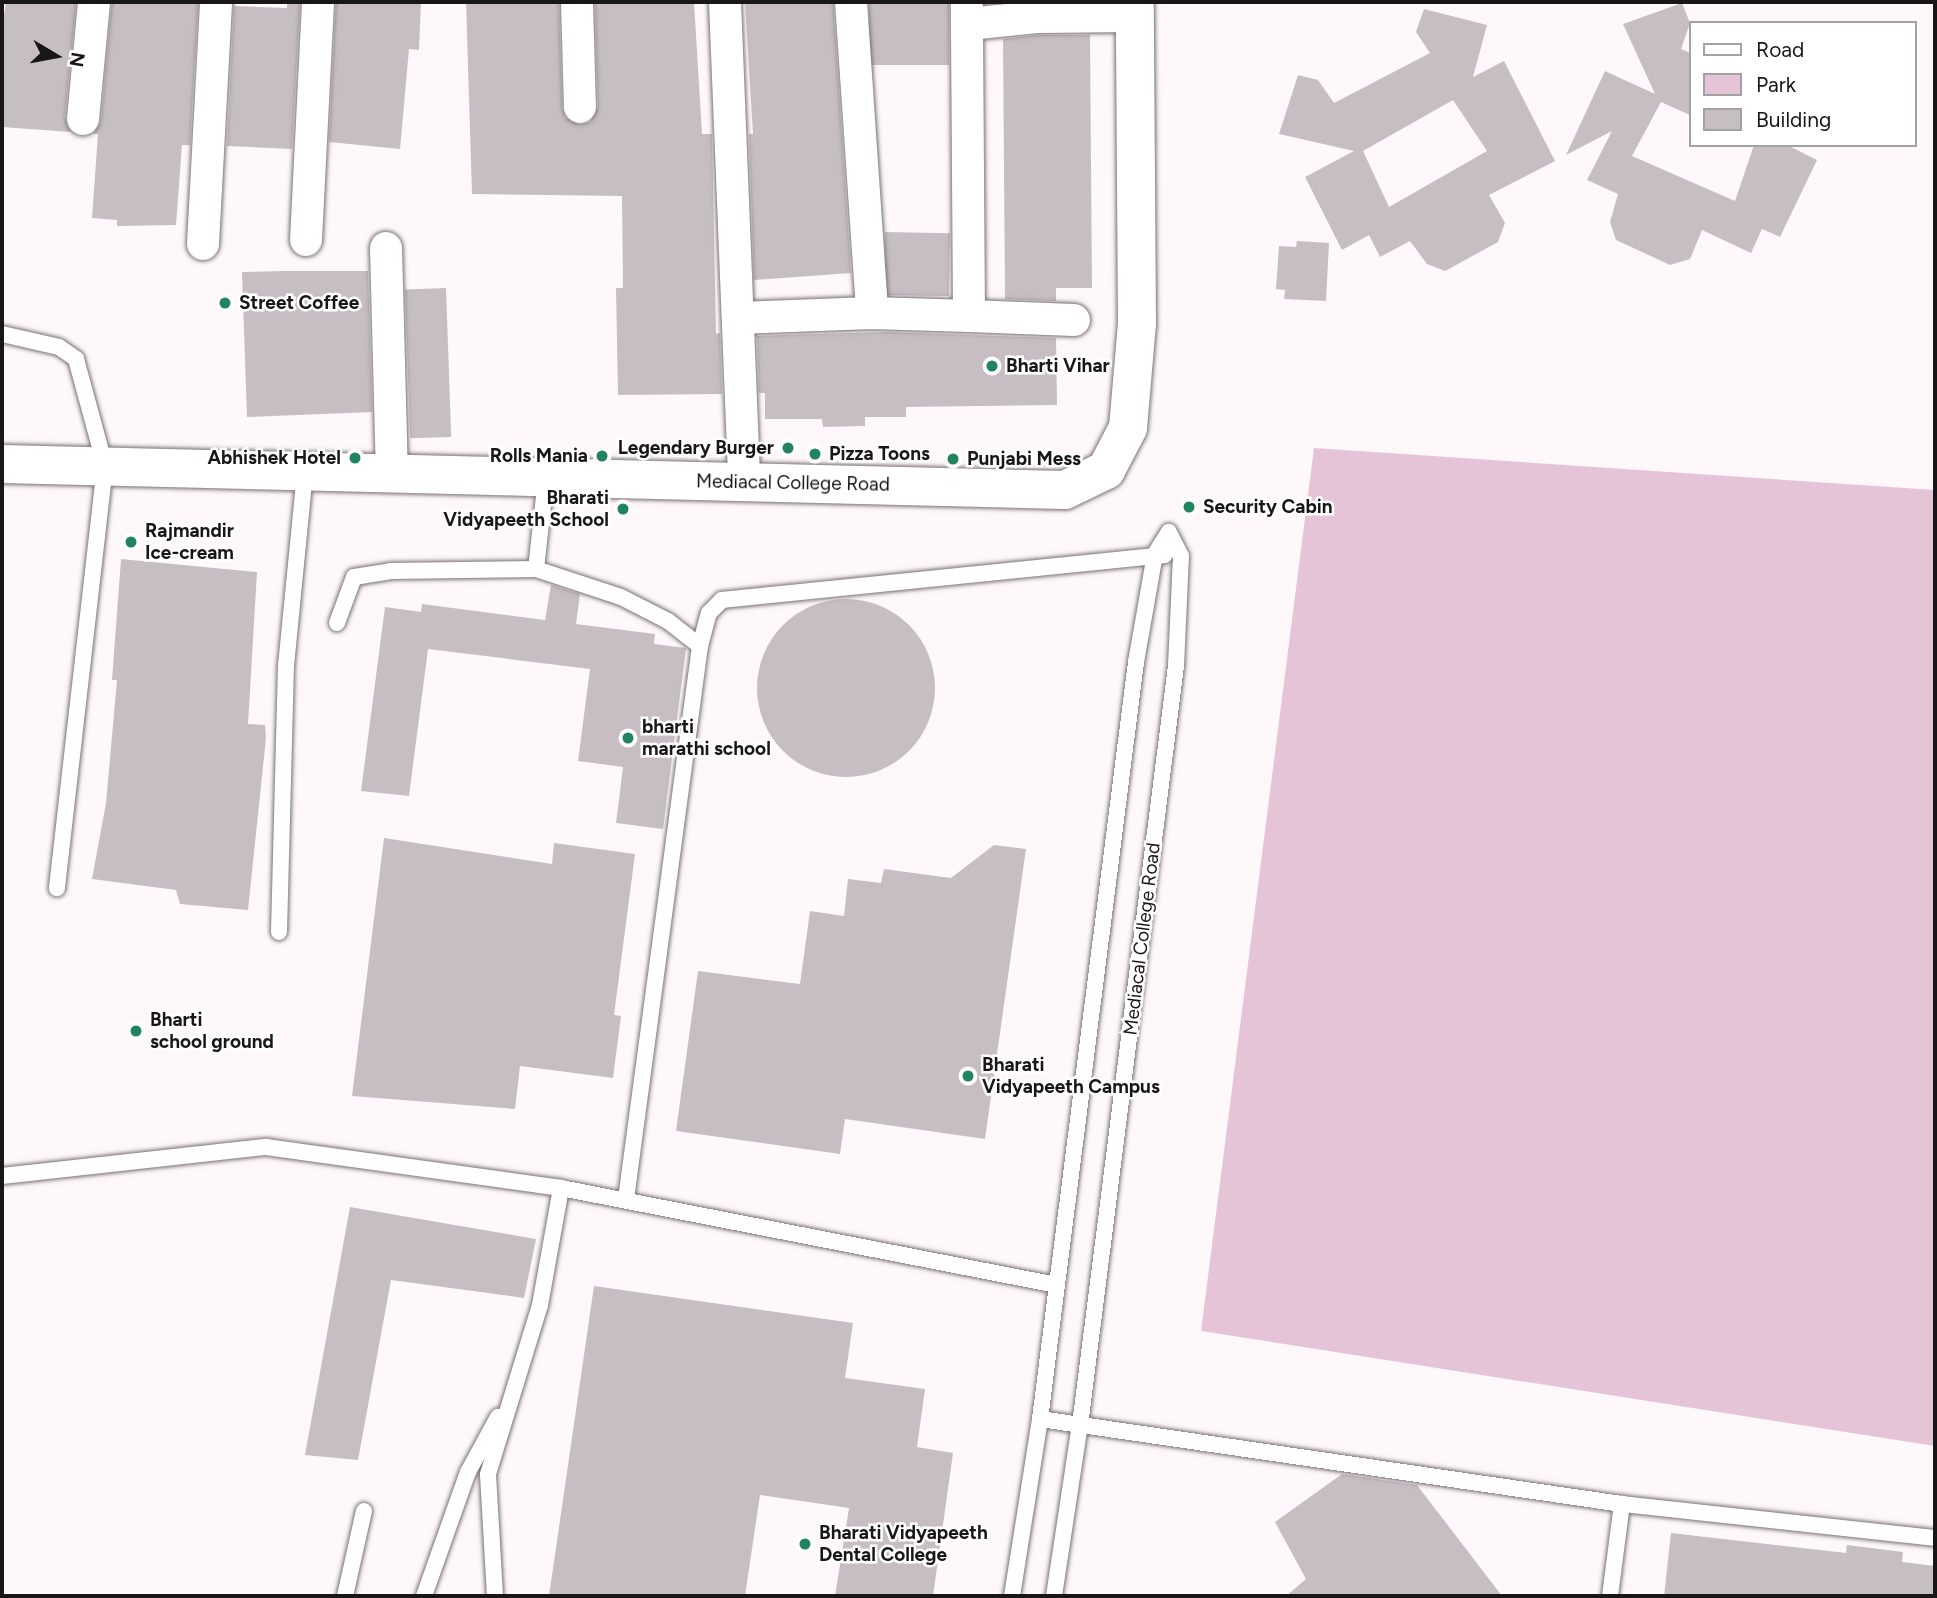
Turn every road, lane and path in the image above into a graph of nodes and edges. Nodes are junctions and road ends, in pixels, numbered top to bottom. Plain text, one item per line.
1 (94, 2) edge
2 (216, 2) edge
3 (318, 2) edge
4 (577, 2) edge
5 (724, 2) edge
6 (850, 2) edge
7 (1032, 2) edge
8 (1135, 9) edge
9 (968, 11) edge
10 (580, 107) dead end
11 (83, 119) dead end
12 (306, 240) dead end
13 (203, 244) dead end
14 (386, 248) dead end
15 (872, 313) junction
16 (969, 316) junction
17 (738, 318) junction
18 (1074, 320) dead end
19 (2, 334) edge
20 (2, 464) edge
21 (105, 466) junction
22 (305, 471) junction
23 (392, 473) junction
24 (546, 477) junction
25 (744, 482) junction
26 (1156, 554) junction
27 (1181, 556) junction
28 (536, 569) junction
29 (337, 623) dead end
30 (700, 646) junction
31 (57, 888) dead end
32 (279, 932) dead end
33 (2, 1176) edge
34 (561, 1188) junction
35 (626, 1199) junction
36 (1057, 1285) junction
37 (513, 1390) junction
38 (1040, 1419) junction
39 (1080, 1425) junction
40 (1622, 1504) junction
41 (365, 1511) dead end
42 (1935, 1538) edge
43 (345, 1596) edge
44 (424, 1596) edge
45 (495, 1596) edge
46 (1012, 1596) edge
47 (1054, 1596) edge
48 (1610, 1596) edge

1 - 11 street
2 - 13 street
3 - 12 street
4 - 10 street
5 - 17 street
6 - 15 street
7 - 9 street
8 - 9 street
8 - 25 street, Mediacal College Road
9 - 16 street
14 - 23 street
15 - 16 street
15 - 17 street
16 - 18 street
17 - 25 street
19 - 21 lane
20 - 21 street, Mediacal College Road
21 - 22 street, Mediacal College Road
21 - 31 lane
22 - 23 street, Mediacal College Road
22 - 32 lane
23 - 24 street, Mediacal College Road
24 - 25 street, Mediacal College Road
24 - 28 lane
26 - 27 lane
26 - 27 lane, Mediacal College Road
26 - 30 lane
26 - 36 lane
27 - 39 lane, Mediacal College Road
28 - 29 lane
28 - 30 lane
30 - 35 lane
33 - 34 lane
34 - 35 lane
34 - 37 lane
35 - 36 lane
36 - 38 lane
37 - 44 lane
37 - 45 lane
38 - 39 lane
38 - 46 lane
39 - 40 lane
39 - 47 lane, Mediacal College Road
40 - 42 lane
40 - 48 lane
41 - 43 lane

